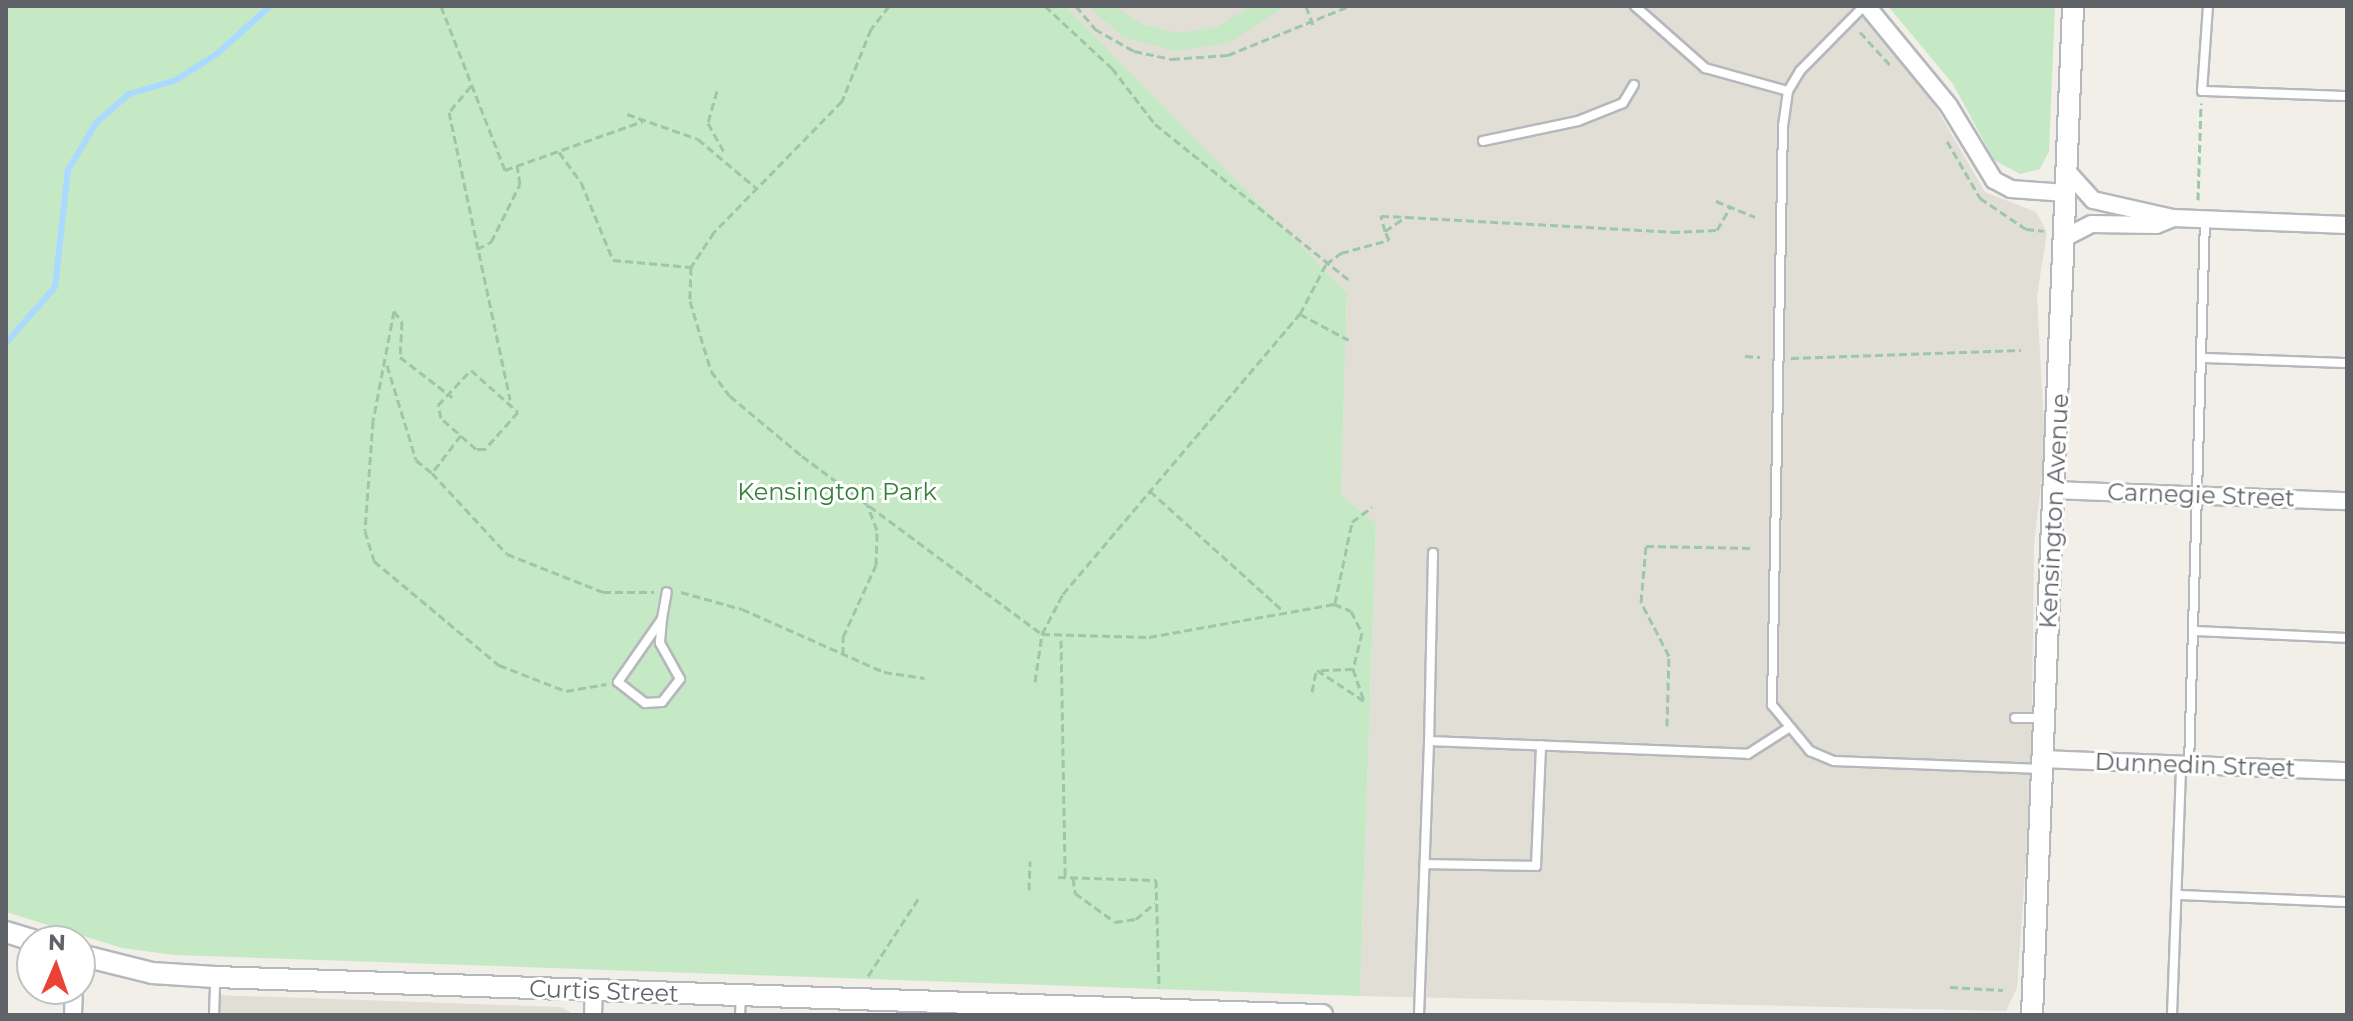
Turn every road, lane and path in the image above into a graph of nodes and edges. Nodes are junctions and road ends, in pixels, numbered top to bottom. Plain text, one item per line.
1 (441, 6) edge
2 (889, 6) edge
3 (1045, 6) edge
4 (1076, 6) edge
5 (1306, 6) edge
6 (1349, 6) edge
7 (1635, 6) edge
8 (1865, 6) edge
9 (2073, 6) edge
10 (2208, 6) edge
11 (1849, 20) junction
12 (1313, 25) junction
13 (1900, 76) dead end
14 (1634, 85) dead end
15 (471, 86) junction
16 (717, 91) dead end
17 (1788, 91) junction
18 (2202, 91) junction
19 (2347, 96) edge
20 (627, 114) dead end
21 (643, 121) junction
22 (1942, 130) dead end
23 (1483, 141) dead end
24 (558, 151) junction
25 (727, 157) junction
26 (517, 166) junction
27 (2066, 170) junction
28 (755, 187) junction
29 (2066, 193) junction
30 (1716, 201) dead end
31 (1731, 206) junction
32 (1406, 217) junction
33 (1755, 217) dead end
34 (2173, 218) junction
35 (2201, 220) junction
36 (2347, 225) edge
37 (1385, 231) junction
38 (2055, 235) junction
39 (477, 249) junction
40 (1326, 264) junction
41 (691, 267) junction
42 (1348, 279) dead end
43 (1300, 314) junction
44 (1349, 340) dead end
45 (2021, 350) dead end
46 (1745, 356) dead end
47 (1760, 357) dead end
48 (1788, 358) dead end
49 (2202, 358) junction
50 (2347, 363) edge
51 (385, 364) junction
52 (450, 395) junction
53 (510, 400) junction
54 (461, 435) junction
55 (432, 473) junction
56 (2054, 490) junction
57 (1150, 491) junction
58 (2197, 496) junction
59 (866, 501) junction
60 (2347, 501) edge
61 (1372, 507) dead end
62 (1754, 548) dead end
63 (1433, 553) dead end
64 (667, 592) junction
65 (1334, 604) junction
66 (1281, 609) junction
67 (662, 619) junction
68 (2194, 631) junction
69 (1042, 634) junction
70 (2347, 638) edge
71 (1061, 640) junction
72 (843, 654) junction
73 (1353, 669) junction
74 (1317, 670) junction
75 (925, 678) dead end
76 (1035, 682) dead end
77 (595, 686) dead end
78 (1312, 692) dead end
79 (2015, 718) dead end
80 (2044, 718) junction
81 (1667, 726) dead end
82 (1787, 729) junction
83 (1429, 741) junction
84 (1541, 745) junction
85 (2043, 764) junction
86 (2185, 764) junction
87 (2347, 771) edge
88 (1030, 861) dead end
89 (1425, 864) junction
90 (1058, 877) dead end
91 (1065, 877) junction
92 (1073, 878) junction
93 (1156, 880) junction
94 (1162, 881) dead end
95 (1029, 890) dead end
96 (2178, 895) junction
97 (918, 899) dead end
98 (2347, 902) edge
99 (1155, 903) junction
100 (96, 959) edge
101 (868, 976) dead end
102 (215, 977) junction
103 (1950, 987) dead end
104 (1159, 988) dead end
105 (2003, 990) dead end
106 (594, 991) junction
107 (740, 1005) edge
108 (880, 1008) edge
109 (214, 1015) edge
110 (593, 1015) edge
111 (1322, 1015) edge
112 (1419, 1015) edge
113 (2032, 1015) edge
114 (2172, 1015) edge

1 - 15 path
2 - 28 path
3 - 40 path
4 - 12 path
5 - 12 path
6 - 12 path
7 - 17 lane
8 - 11 lane
8 - 29 street
9 - 27 street, Kensington Avenue
10 - 18 lane
11 - 13 path
11 - 17 lane
14 - 23 lane
15 - 26 path
15 - 39 path
16 - 25 path
17 - 82 lane
18 - 19 lane
18 - 35 path
20 - 21 path
21 - 24 path
21 - 25 path
22 - 38 path
24 - 26 path
24 - 41 path
25 - 28 path
26 - 39 path
27 - 29 street, Kensington Avenue
27 - 34 street
28 - 41 path
29 - 38 street, Kensington Avenue
30 - 31 path
31 - 32 path
31 - 33 path
32 - 37 path
32 - 37 path
34 - 35 street
34 - 38 street
35 - 36 street
35 - 49 lane
37 - 40 path
38 - 56 street, Kensington Avenue
39 - 53 path
40 - 42 path
40 - 43 path
41 - 59 path
43 - 44 path
43 - 57 path
45 - 48 path
46 - 47 path
49 - 50 lane
49 - 58 lane
51 - 52 path
51 - 55 path
51 - 77 path
52 - 53 path
52 - 54 path
53 - 54 path
54 - 55 path
55 - 64 path
56 - 58 street, Carnegie Street
56 - 80 street, Kensington Avenue
57 - 66 path
57 - 69 path
58 - 60 street, Carnegie Street
58 - 68 lane
59 - 69 path
59 - 72 path
61 - 65 path
62 - 81 path
63 - 83 lane
64 - 67 lane
64 - 72 path
65 - 66 path
65 - 73 path
66 - 71 path
67 - 67 lane
68 - 70 lane
68 - 86 lane
69 - 71 path
69 - 76 path
71 - 91 path
72 - 75 path
73 - 74 path
73 - 74 path
74 - 78 path
79 - 80 lane
80 - 85 street, Kensington Avenue
82 - 84 lane
82 - 85 lane
83 - 84 lane
83 - 89 lane
84 - 89 lane
85 - 86 street, Dunnedin Street
85 - 113 street, Kensington Avenue
86 - 87 street, Dunnedin Street
86 - 96 lane
88 - 95 path
89 - 112 lane
90 - 91 path
91 - 92 path
92 - 93 path
92 - 99 path
93 - 94 path
93 - 99 path
96 - 98 lane
96 - 114 lane
97 - 101 path
99 - 104 path
100 - 102 street, Curtis Street
102 - 106 street, Curtis Street
102 - 109 lane
103 - 105 path
106 - 107 street, Curtis Street
106 - 110 street
107 - 108 street, Curtis Street
108 - 111 street, Curtis Street

